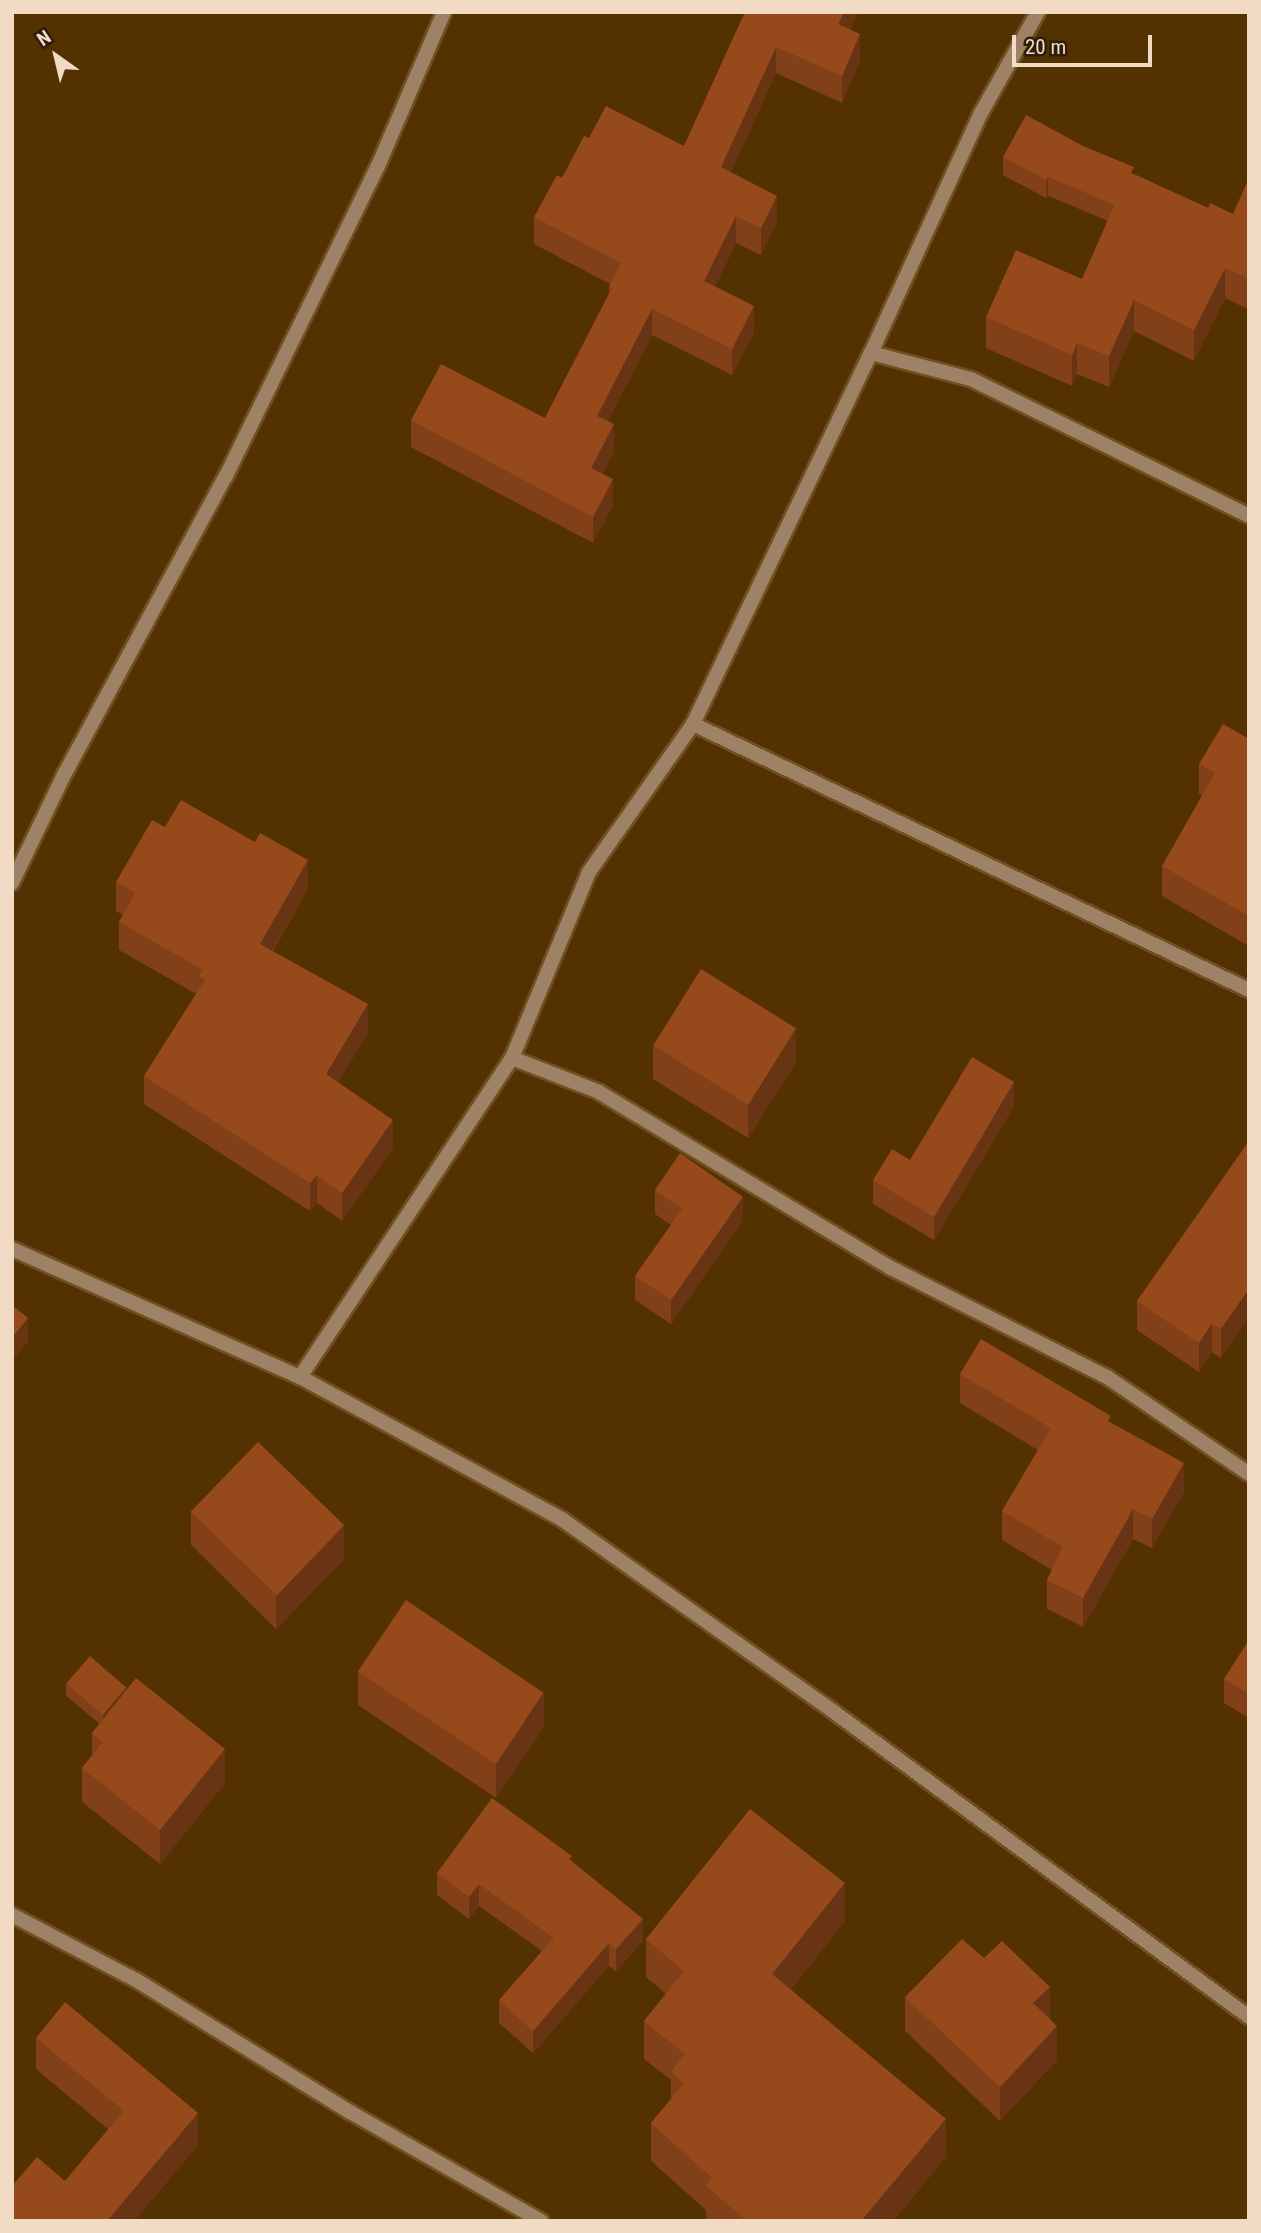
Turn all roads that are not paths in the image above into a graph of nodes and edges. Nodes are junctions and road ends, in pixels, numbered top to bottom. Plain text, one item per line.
1 (444, 12) edge
2 (1038, 12) edge
3 (871, 353) junction
4 (1249, 516) edge
5 (693, 724) junction
6 (12, 883) edge
7 (1249, 990) edge
8 (512, 1058) junction
9 (12, 1250) edge
10 (300, 1377) junction
11 (1249, 1474) edge
12 (12, 1915) edge
13 (1249, 2017) edge
14 (541, 2221) edge

1 - 6 street
2 - 3 street
3 - 4 street
3 - 5 street
5 - 7 street
5 - 8 street
8 - 10 street
8 - 11 street
9 - 10 street
10 - 13 street
12 - 14 street

